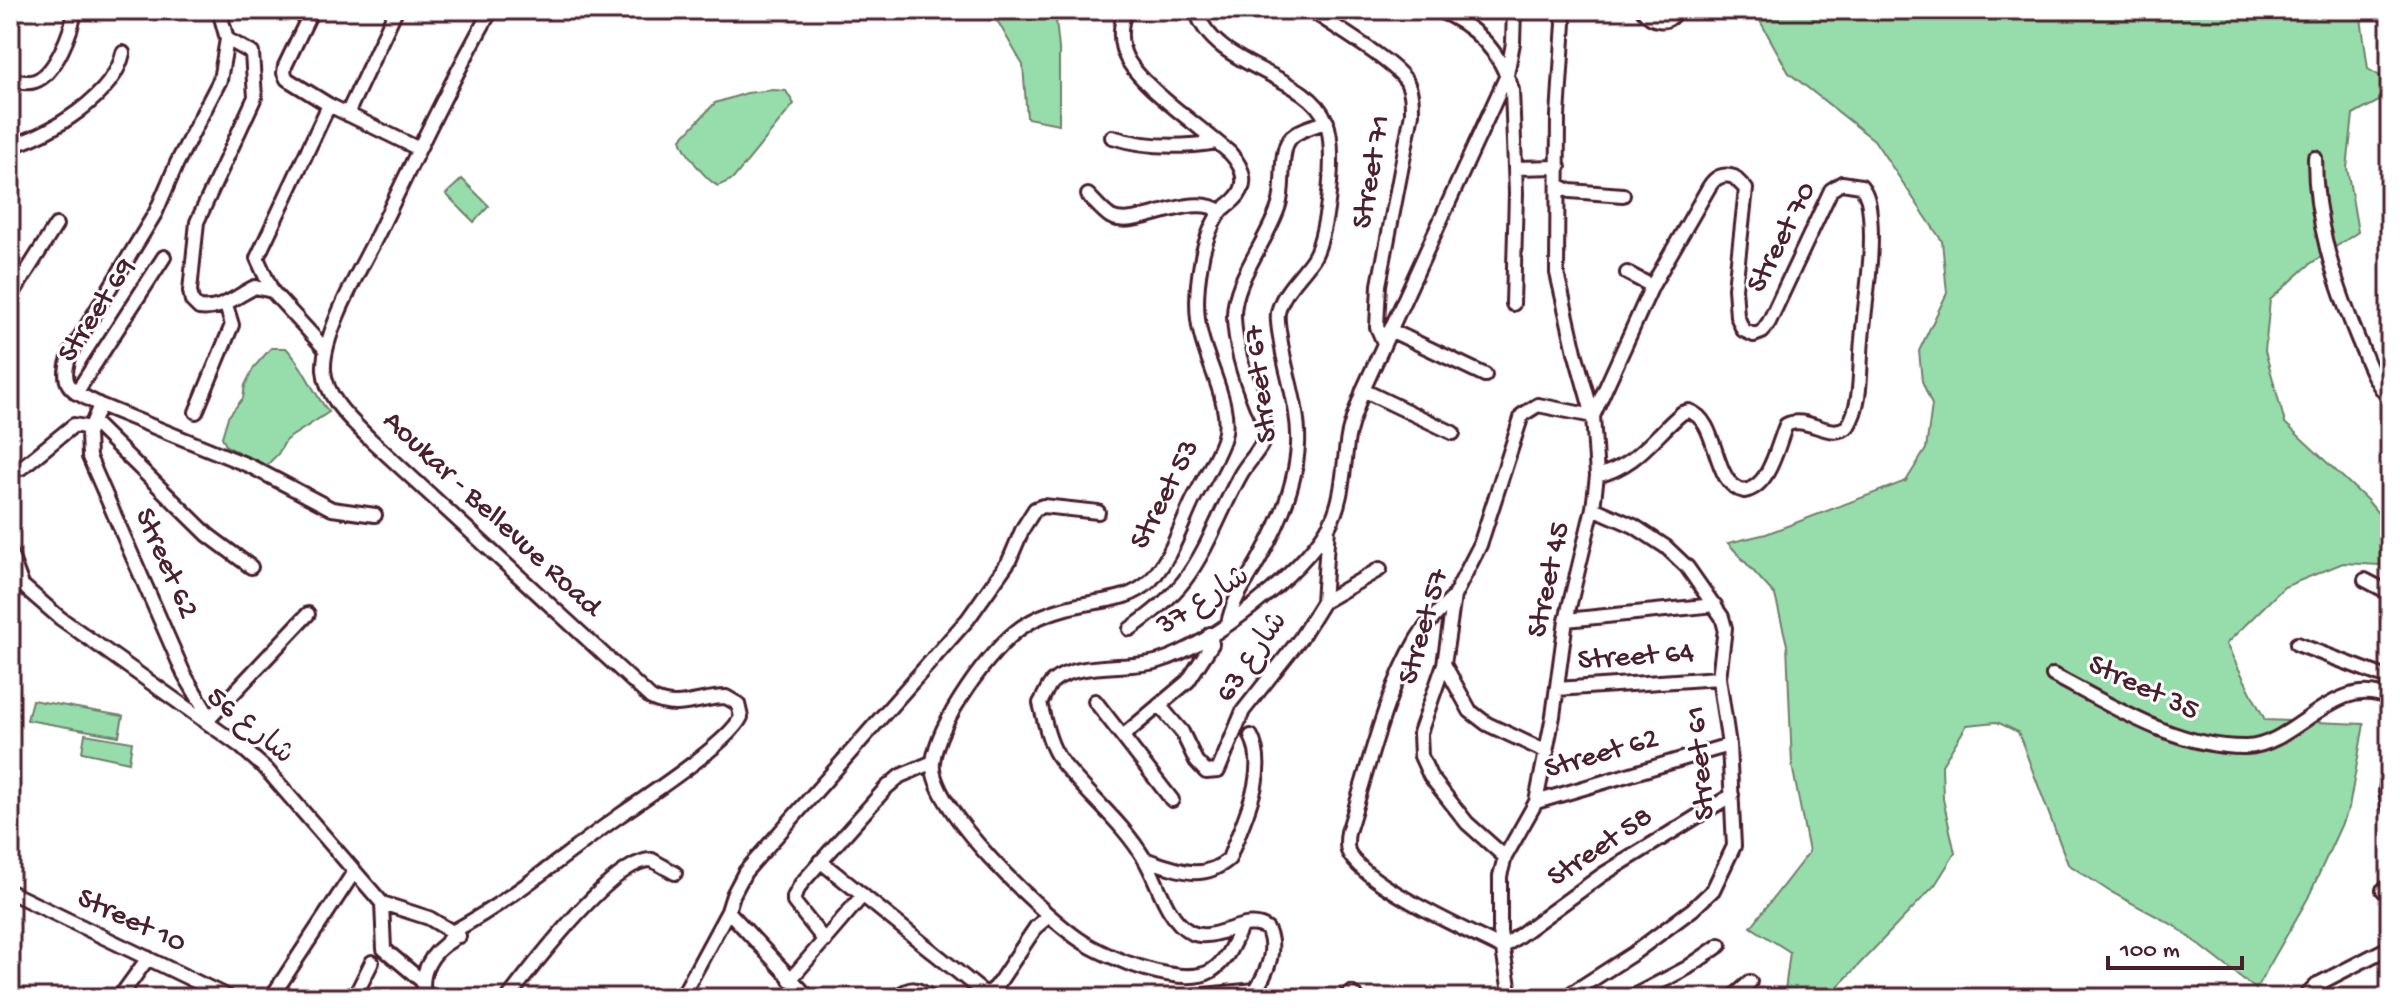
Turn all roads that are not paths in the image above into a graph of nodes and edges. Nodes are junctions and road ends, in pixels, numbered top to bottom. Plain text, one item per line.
1 (75, 10) edge
2 (219, 10) edge
3 (312, 10) edge
4 (396, 10) edge
5 (491, 10) edge
6 (1126, 10) edge
7 (1196, 10) edge
8 (1311, 10) edge
9 (1437, 10) edge
10 (1514, 10) edge
11 (1562, 10) edge
12 (1643, 10) edge
13 (1676, 10) edge
14 (227, 39) junction
15 (123, 53) dead end
16 (1507, 75) junction
17 (10, 79) edge
18 (329, 105) junction
19 (347, 114) junction
20 (1327, 122) junction
21 (1112, 137) dead end
22 (1217, 142) junction
23 (10, 146) edge
24 (419, 149) junction
25 (2315, 158) dead end
26 (1559, 167) junction
27 (1515, 168) junction
28 (1559, 186) junction
29 (1088, 195) dead end
30 (1623, 195) dead end
31 (1221, 212) junction
32 (56, 225) dead end
33 (164, 257) dead end
34 (1627, 273) dead end
35 (1652, 286) junction
36 (272, 291) junction
37 (10, 298) edge
38 (1513, 304) dead end
39 (226, 305) junction
40 (1390, 330) junction
41 (1384, 343) junction
42 (326, 350) junction
43 (1485, 375) dead end
44 (1363, 390) junction
45 (76, 393) junction
46 (2390, 399) edge
47 (100, 405) junction
48 (196, 412) dead end
49 (1593, 416) junction
50 (91, 425) junction
51 (1453, 433) dead end
52 (21, 468) dead end
53 (1597, 476) junction
54 (1593, 508) junction
55 (1098, 512) dead end
56 (375, 515) dead end
57 (1328, 527) junction
58 (10, 553) edge
59 (251, 567) dead end
60 (1380, 569) dead end
61 (2365, 580) dead end
62 (16, 582) edge
63 (2390, 593) edge
64 (1454, 596) junction
65 (1323, 602) junction
66 (1715, 605) junction
67 (308, 614) dead end
68 (1566, 620) junction
69 (1228, 624) junction
70 (1130, 629) dead end
71 (1210, 634) junction
72 (2297, 644) dead end
73 (1444, 664) junction
74 (2053, 675) dead end
75 (1719, 678) junction
76 (2390, 679) edge
77 (1557, 689) junction
78 (2390, 699) edge
79 (1095, 701) dead end
80 (1159, 705) junction
81 (208, 720) junction
82 (1124, 735) junction
83 (1251, 736) dead end
84 (1729, 745) junction
85 (1547, 752) junction
86 (2390, 758) edge
87 (933, 762) junction
88 (1732, 795) junction
89 (1172, 800) dead end
90 (1536, 802) junction
91 (2390, 809) edge
92 (1505, 857) junction
93 (1144, 859) junction
94 (820, 861) junction
95 (354, 872) junction
96 (675, 873) dead end
97 (10, 892) edge
98 (863, 895) junction
99 (382, 903) junction
100 (728, 911) junction
101 (1049, 916) junction
102 (1241, 927) junction
103 (453, 937) junction
104 (825, 941) junction
105 (1720, 945) dead end
106 (2390, 947) edge
107 (1502, 948) junction
108 (148, 958) junction
109 (372, 962) dead end
110 (790, 980) junction
111 (422, 981) junction
112 (1750, 982) dead end
113 (1253, 994) edge
114 (1193, 996) dead end
115 (119, 998) edge
116 (230, 998) edge
117 (271, 998) edge
118 (354, 998) edge
119 (425, 998) edge
120 (508, 998) edge
121 (681, 998) edge
122 (809, 998) edge
123 (895, 998) edge
124 (932, 998) edge
125 (1343, 998) edge
126 (1357, 998) edge
127 (1511, 998) edge
128 (1564, 998) edge
129 (1630, 998) edge
130 (1732, 998) edge
131 (2304, 998) edge

1 - 17 street
2 - 14 street
3 - 18 street
4 - 19 street
5 - 24 street, Aoukar - Bellevue Road
6 - 22 street, Street 53
7 - 20 street
8 - 41 street, Street 71
9 - 16 street
10 - 16 street
11 - 26 street, Street 45
12 - 13 street
14 - 39 street
14 - 45 street
15 - 23 street
16 - 27 street
16 - 40 street, شارع 37
18 - 19 street
18 - 36 street
19 - 24 street
20 - 69 street, Street 67
20 - 70 street
21 - 22 street
22 - 31 street, Street 53
24 - 42 street, Aoukar - Bellevue Road
25 - 46 street
26 - 27 street
26 - 28 street, Street 45
27 - 38 street
28 - 30 street
28 - 49 street, Street 45
29 - 31 street
31 - 87 street, Street 53
32 - 37 street
33 - 45 street, Street 69
34 - 35 street
35 - 49 street, Street 70
35 - 53 street, Street 70
36 - 39 street
36 - 42 street
39 - 48 street
40 - 41 street, شارع 37
40 - 43 street
41 - 44 street, شارع 37
42 - 103 street, Aoukar - Bellevue Road
44 - 51 street
44 - 57 street, شارع 37
45 - 47 street
47 - 50 street
47 - 56 street
49 - 53 street, Street 45
49 - 64 street, Street 57
50 - 52 street
50 - 59 street
50 - 81 street, Street 62
53 - 54 street, Street 45
54 - 66 street, Street 61
54 - 68 street, Street 45
55 - 100 street
57 - 65 street, شارع 63
57 - 69 street, شارع 37
58 - 62 street
60 - 65 street
61 - 63 street
62 - 81 street, شارع 56
64 - 73 street, Street 57
64 - 107 street
65 - 80 street, شارع 63
66 - 68 street
66 - 75 street, Street 61
67 - 81 street
68 - 77 street, Street 45
69 - 71 street, شارع 37
71 - 80 street
71 - 93 street, شارع 37
72 - 76 street
73 - 85 street
73 - 92 street, Street 57
74 - 78 street, Street 35
75 - 77 street, Street 64
75 - 84 street, Street 61
77 - 85 street, Street 45
79 - 82 street
80 - 82 street
81 - 95 street, شارع 56
82 - 89 street
83 - 93 street
84 - 88 street, Street 61
84 - 90 street, Street 62
85 - 90 street, Street 45
86 - 91 street
87 - 94 street
87 - 101 street
88 - 107 street, Street 58
88 - 128 street, Street 61
90 - 92 street, Street 45
92 - 107 street, Street 45
93 - 102 street, شارع 37
94 - 98 street
94 - 104 street
95 - 99 street, شارع 56
95 - 117 street
96 - 120 street
97 - 108 street, Street 10
98 - 101 street
98 - 104 street
99 - 103 street
99 - 111 street
100 - 110 street
100 - 121 street
101 - 102 street
102 - 113 street
103 - 111 street, Aoukar - Bellevue Road
104 - 110 street
105 - 129 street
106 - 131 street
107 - 127 street, Street 45
108 - 115 street
108 - 116 street, Street 10
109 - 118 street
110 - 122 street
111 - 119 street
112 - 130 street
113 - 114 street
123 - 124 street
125 - 126 street

